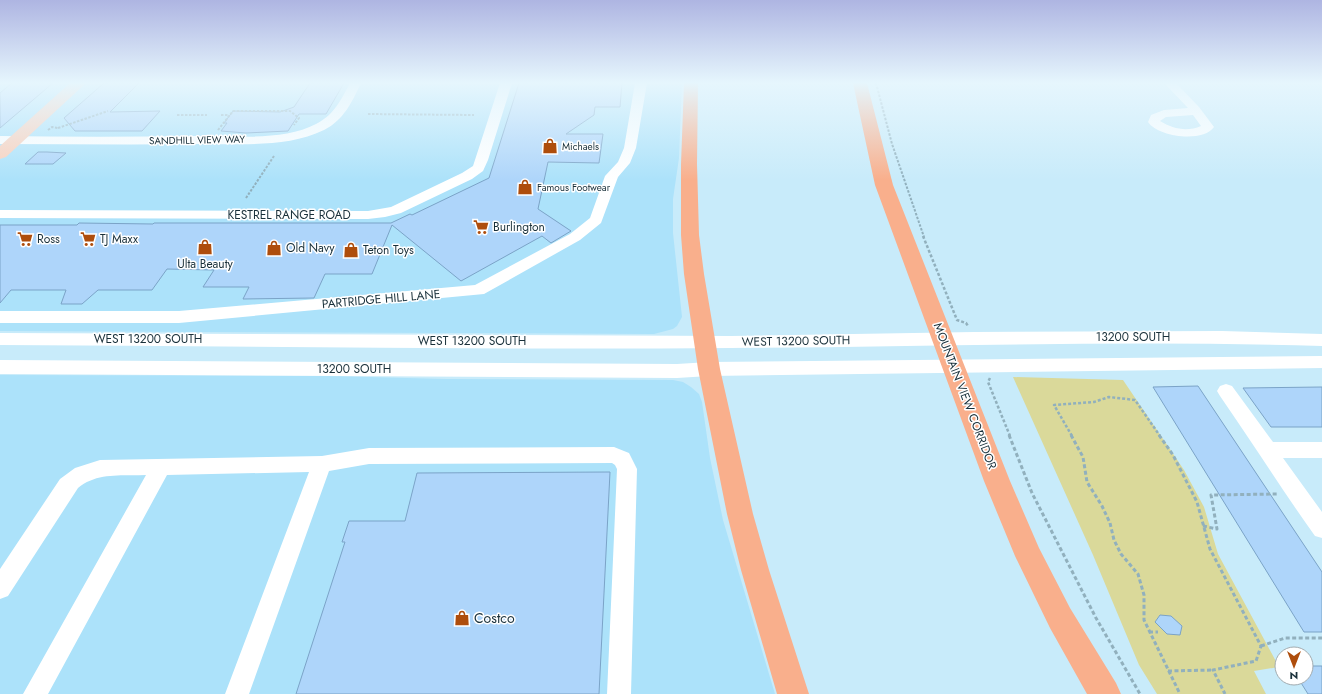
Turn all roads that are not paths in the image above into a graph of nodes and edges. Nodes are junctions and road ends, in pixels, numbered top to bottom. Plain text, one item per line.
1 (43, 115) edge
2 (336, 115) edge
3 (496, 115) edge
4 (636, 115) edge
5 (690, 115) edge
6 (868, 115) edge
7 (0, 140) edge
8 (15, 141) junction
9 (0, 154) edge
10 (0, 214) edge
11 (0, 317) edge
12 (943, 338) junction
13 (0, 339) edge
14 (1322, 340) edge
15 (705, 342) junction
16 (1322, 362) edge
17 (953, 366) junction
18 (0, 367) edge
19 (708, 368) junction
20 (1226, 391) dead end
21 (1268, 450) junction
22 (1320, 452) edge
23 (322, 464) junction
24 (161, 467) junction
25 (1322, 529) edge
26 (0, 588) edge
27 (36, 694) edge
28 (237, 694) edge
29 (619, 694) edge
30 (793, 694) edge
31 (1105, 694) edge

1 - 8 main road
2 - 8 street, SANDHILL VIEW WAY
3 - 10 street, KESTREL RANGE ROAD
4 - 11 street, PARTRIDGE HILL LANE
5 - 15 highway
6 - 12 highway, MOUNTAIN VIEW CORRIDOR
7 - 8 street, SANDHILL VIEW WAY
8 - 9 main road
12 - 14 street, 13200 SOUTH
12 - 15 street, WEST 13200 SOUTH
12 - 17 highway, MOUNTAIN VIEW CORRIDOR
13 - 15 street, WEST 13200 SOUTH
15 - 19 highway
16 - 17 street
17 - 19 street
17 - 31 highway, MOUNTAIN VIEW CORRIDOR
18 - 19 street, 13200 SOUTH
19 - 30 highway
20 - 21 street
21 - 22 street
21 - 25 street
23 - 24 street
23 - 28 street
23 - 29 street
24 - 26 street
24 - 27 street

